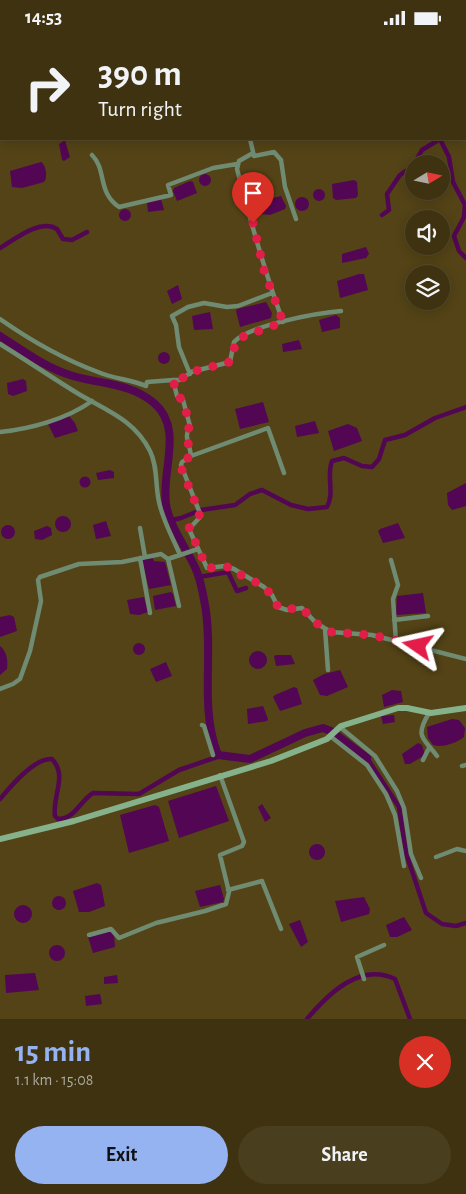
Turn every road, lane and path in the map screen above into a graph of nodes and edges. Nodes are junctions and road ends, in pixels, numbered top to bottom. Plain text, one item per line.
1 (250, 140) edge
2 (253, 153) junction
3 (92, 155) dead end
4 (237, 164) junction
5 (296, 219) dead end
6 (272, 293) junction
7 (341, 311) dead end
8 (0, 319) edge
9 (283, 322) junction
10 (0, 344) edge
11 (190, 373) junction
12 (173, 379) junction
13 (92, 401) junction
14 (0, 432) edge
15 (191, 456) junction
16 (284, 473) dead end
17 (140, 528) dead end
18 (198, 549) junction
19 (182, 555) junction
20 (143, 557) junction
21 (168, 559) junction
22 (391, 560) dead end
23 (179, 606) dead end
24 (150, 613) dead end
25 (428, 616) dead end
26 (394, 620) junction
27 (325, 629) junction
28 (396, 642) junction
29 (466, 659) edge
30 (328, 670) dead end
31 (0, 689) edge
32 (466, 708) edge
33 (429, 713) junction
34 (202, 725) dead end
35 (339, 728) junction
36 (331, 735) junction
37 (429, 748) junction
38 (213, 755) dead end
39 (437, 756) dead end
40 (422, 760) dead end
41 (220, 775) junction
42 (0, 839) edge
43 (466, 851) edge
44 (436, 857) dead end
45 (404, 866) dead end
46 (421, 878) dead end
47 (228, 890) junction
48 (281, 929) dead end
49 (89, 935) dead end
50 (384, 945) dead end
51 (364, 979) dead end

1 - 2 street
2 - 4 street
2 - 5 street
3 - 4 street
4 - 6 street
6 - 9 street
6 - 11 street
7 - 9 street
8 - 12 street
9 - 11 street
10 - 13 street
11 - 12 street
12 - 15 street
13 - 14 street
13 - 19 street
15 - 16 street
15 - 18 street
17 - 20 street
18 - 19 street
18 - 27 street
19 - 21 street
20 - 21 street
20 - 24 street
20 - 31 street
21 - 23 street
22 - 26 street
25 - 26 street
26 - 28 street
27 - 28 street
27 - 30 street
28 - 29 street
32 - 33 street
33 - 35 street
33 - 37 street
34 - 38 street
35 - 36 street
35 - 46 street
36 - 41 street
36 - 45 street
37 - 39 street
37 - 40 street
41 - 42 street
41 - 47 street
43 - 44 street
47 - 48 street
47 - 49 street
50 - 51 street

